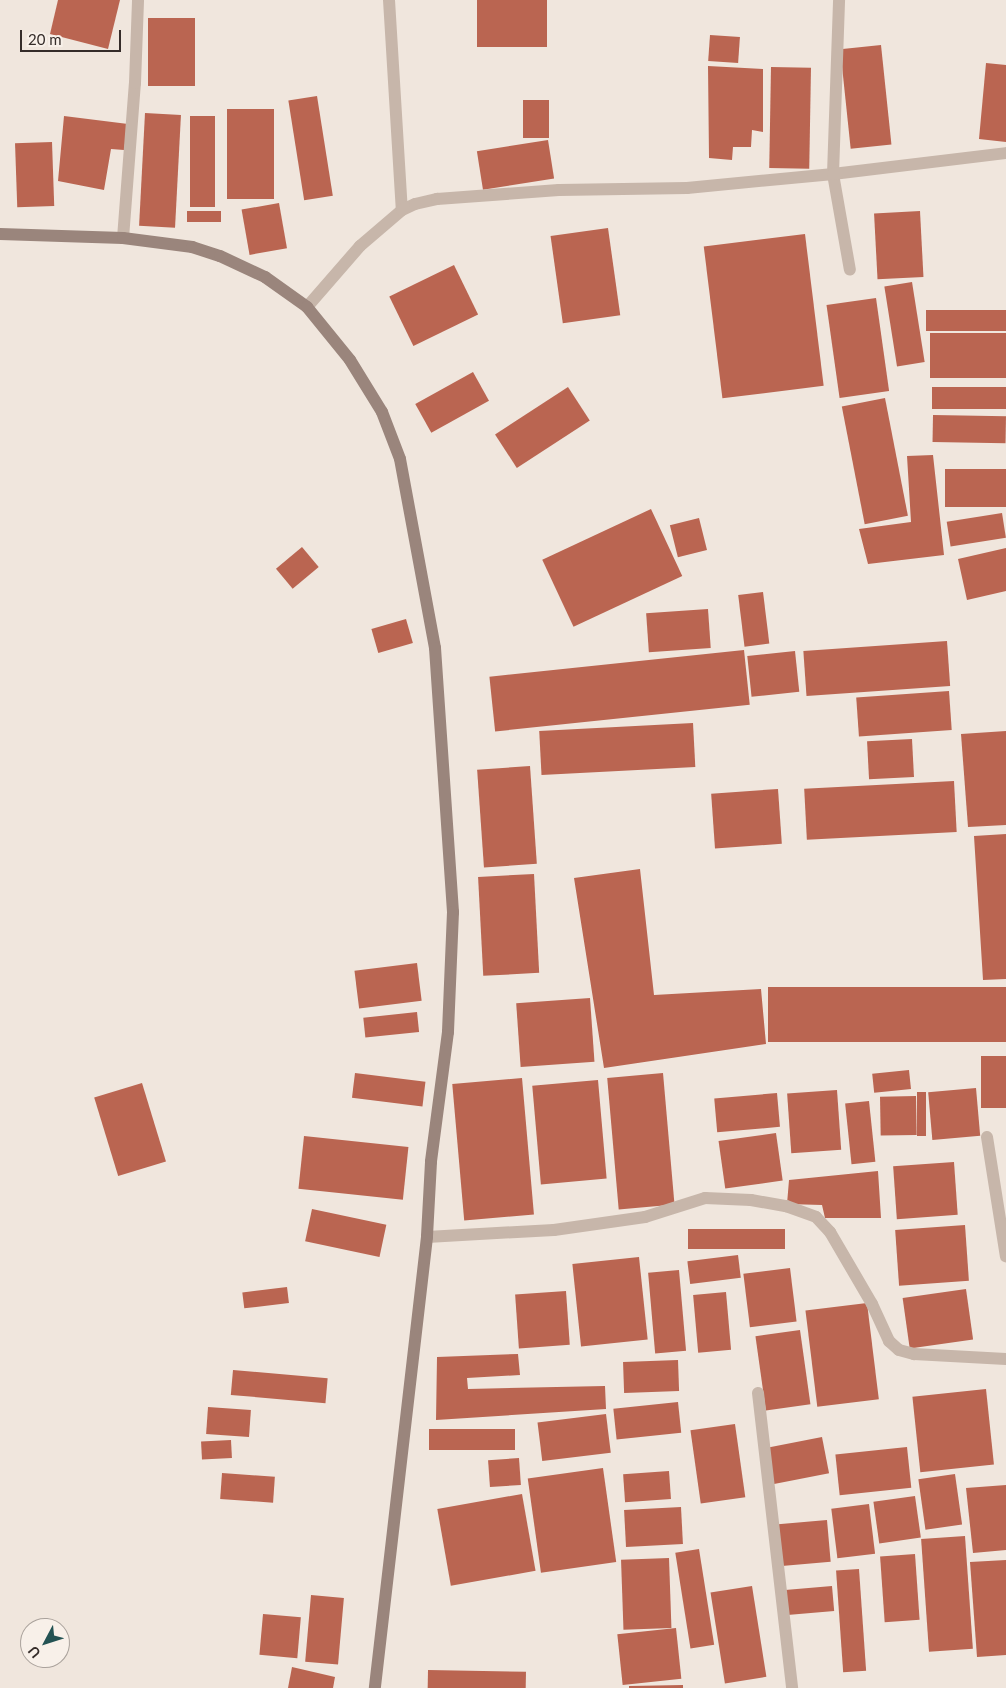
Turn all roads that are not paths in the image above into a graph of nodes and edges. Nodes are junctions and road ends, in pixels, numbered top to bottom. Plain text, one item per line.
1 (138, 0) edge
2 (389, 0) edge
3 (838, 0) edge
4 (1006, 153) edge
5 (833, 174) junction
6 (402, 210) junction
7 (0, 234) edge
8 (123, 238) junction
9 (850, 270) dead end
10 (308, 307) junction
11 (987, 1137) dead end
12 (427, 1237) junction
13 (1006, 1257) edge
14 (1006, 1359) edge
15 (758, 1393) dead end
16 (375, 1688) edge
17 (792, 1688) edge

1 - 8 street
2 - 6 street
3 - 5 street
4 - 5 street
5 - 6 street
5 - 9 street
6 - 10 street
7 - 8 street
8 - 10 street
10 - 12 street
11 - 13 street
12 - 14 street
12 - 16 street
15 - 17 street

